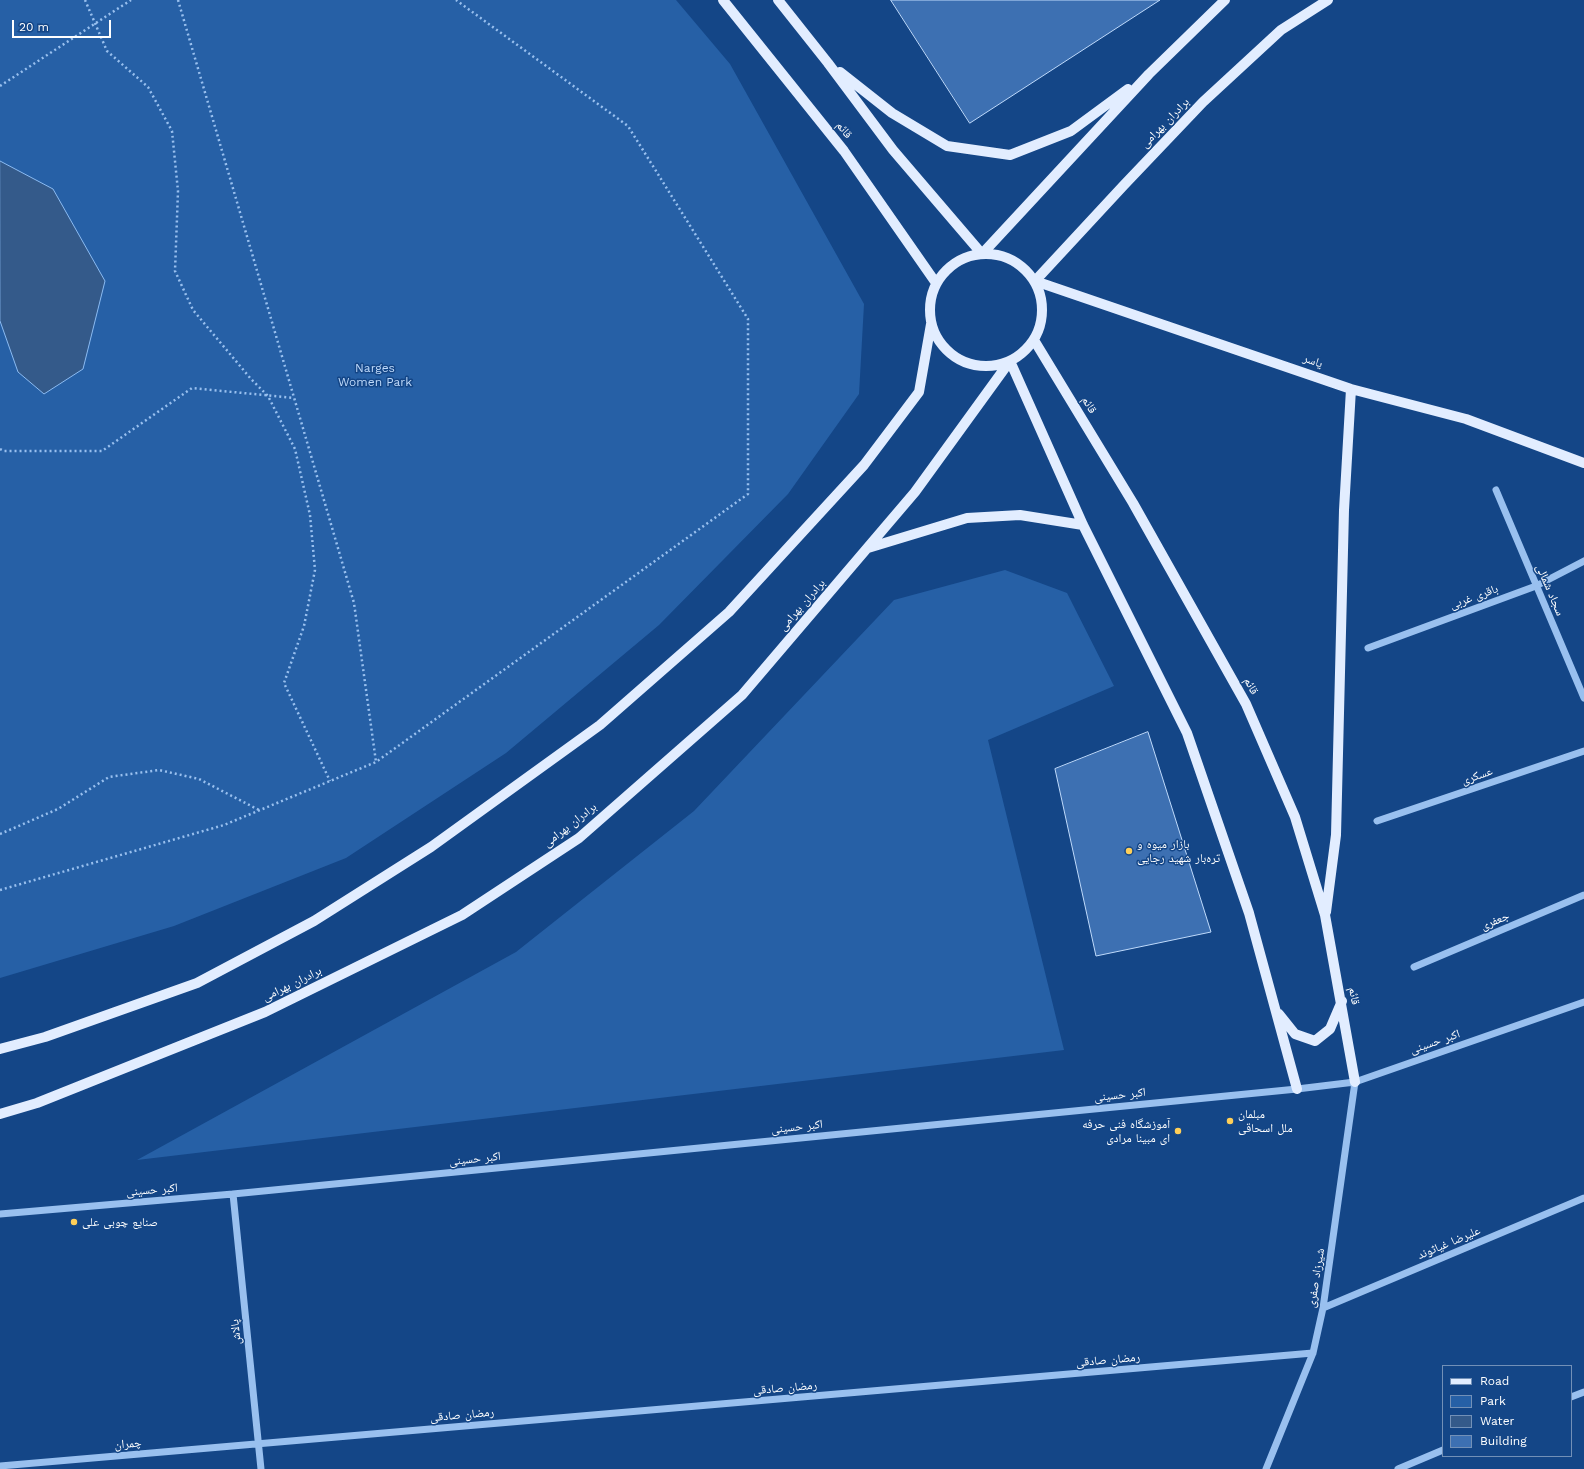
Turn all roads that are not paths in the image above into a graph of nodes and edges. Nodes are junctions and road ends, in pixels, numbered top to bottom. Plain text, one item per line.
1 (723, 0) edge
2 (778, 0) edge
3 (1225, 0) edge
4 (1328, 0) edge
5 (828, 63) junction
6 (1149, 74) junction
7 (982, 254) junction
8 (1035, 282) junction
9 (936, 283) junction
10 (931, 324) junction
11 (1034, 340) junction
12 (1010, 361) junction
13 (1351, 389) junction
14 (1584, 463) edge
15 (1496, 490) dead end
16 (1083, 525) junction
17 (868, 548) junction
18 (1584, 561) edge
19 (1536, 586) junction
20 (1368, 648) dead end
21 (1584, 698) edge
22 (1584, 751) edge
23 (1377, 822) dead end
24 (1584, 896) edge
25 (1325, 916) junction
26 (1414, 967) dead end
27 (1342, 1001) junction
28 (1584, 1002) edge
29 (1275, 1009) junction
30 (0, 1049) edge
31 (1355, 1082) junction
32 (1297, 1089) junction
33 (0, 1114) edge
34 (233, 1194) junction
35 (1584, 1198) edge
36 (0, 1214) edge
37 (1323, 1308) junction
38 (1313, 1353) junction
39 (1584, 1392) edge
40 (1572, 1397) edge
41 (258, 1444) junction
42 (1442, 1450) edge
43 (0, 1466) edge
44 (261, 1469) edge
45 (1266, 1469) edge
46 (1398, 1469) edge

1 - 9 main road, قائم
2 - 5 main road
3 - 6 main road
4 - 8 main road, برادران بهرامی
5 - 6 main road
5 - 7 main road
6 - 7 main road
7 - 8 main road
7 - 9 main road
8 - 11 main road
8 - 13 main road, یاسر
9 - 10 main road
10 - 12 main road
10 - 30 main road
11 - 12 main road
11 - 25 main road, قائم
12 - 16 main road
12 - 17 main road, برادران بهرامی
13 - 14 main road, یاسر
13 - 25 main road
15 - 19 street, سجاد شمالی
16 - 17 main road
16 - 29 main road
17 - 33 main road, برادران بهرامی
18 - 19 street, باقری غربی
19 - 20 street, باقری غربی
19 - 21 street, سجاد شمالی
22 - 23 street, عسکری
24 - 26 street, جعفری
25 - 27 main road, قائم
27 - 29 main road
27 - 31 main road, قائم
28 - 31 street, اکبر حسینی
29 - 32 main road
31 - 32 street, اکبر حسینی
31 - 37 street, شیرزاد صفری
32 - 34 street, اکبر حسینی
34 - 36 street, اکبر حسینی
34 - 41 street, پالاش
35 - 37 street, علیرضا غیاثوند
37 - 38 street, شیرزاد صفری
38 - 41 street, رمضان صادقی
38 - 45 street, شیرزاد صفری
39 - 40 street
41 - 43 street, چمران
41 - 44 street, پالاش
42 - 46 street

